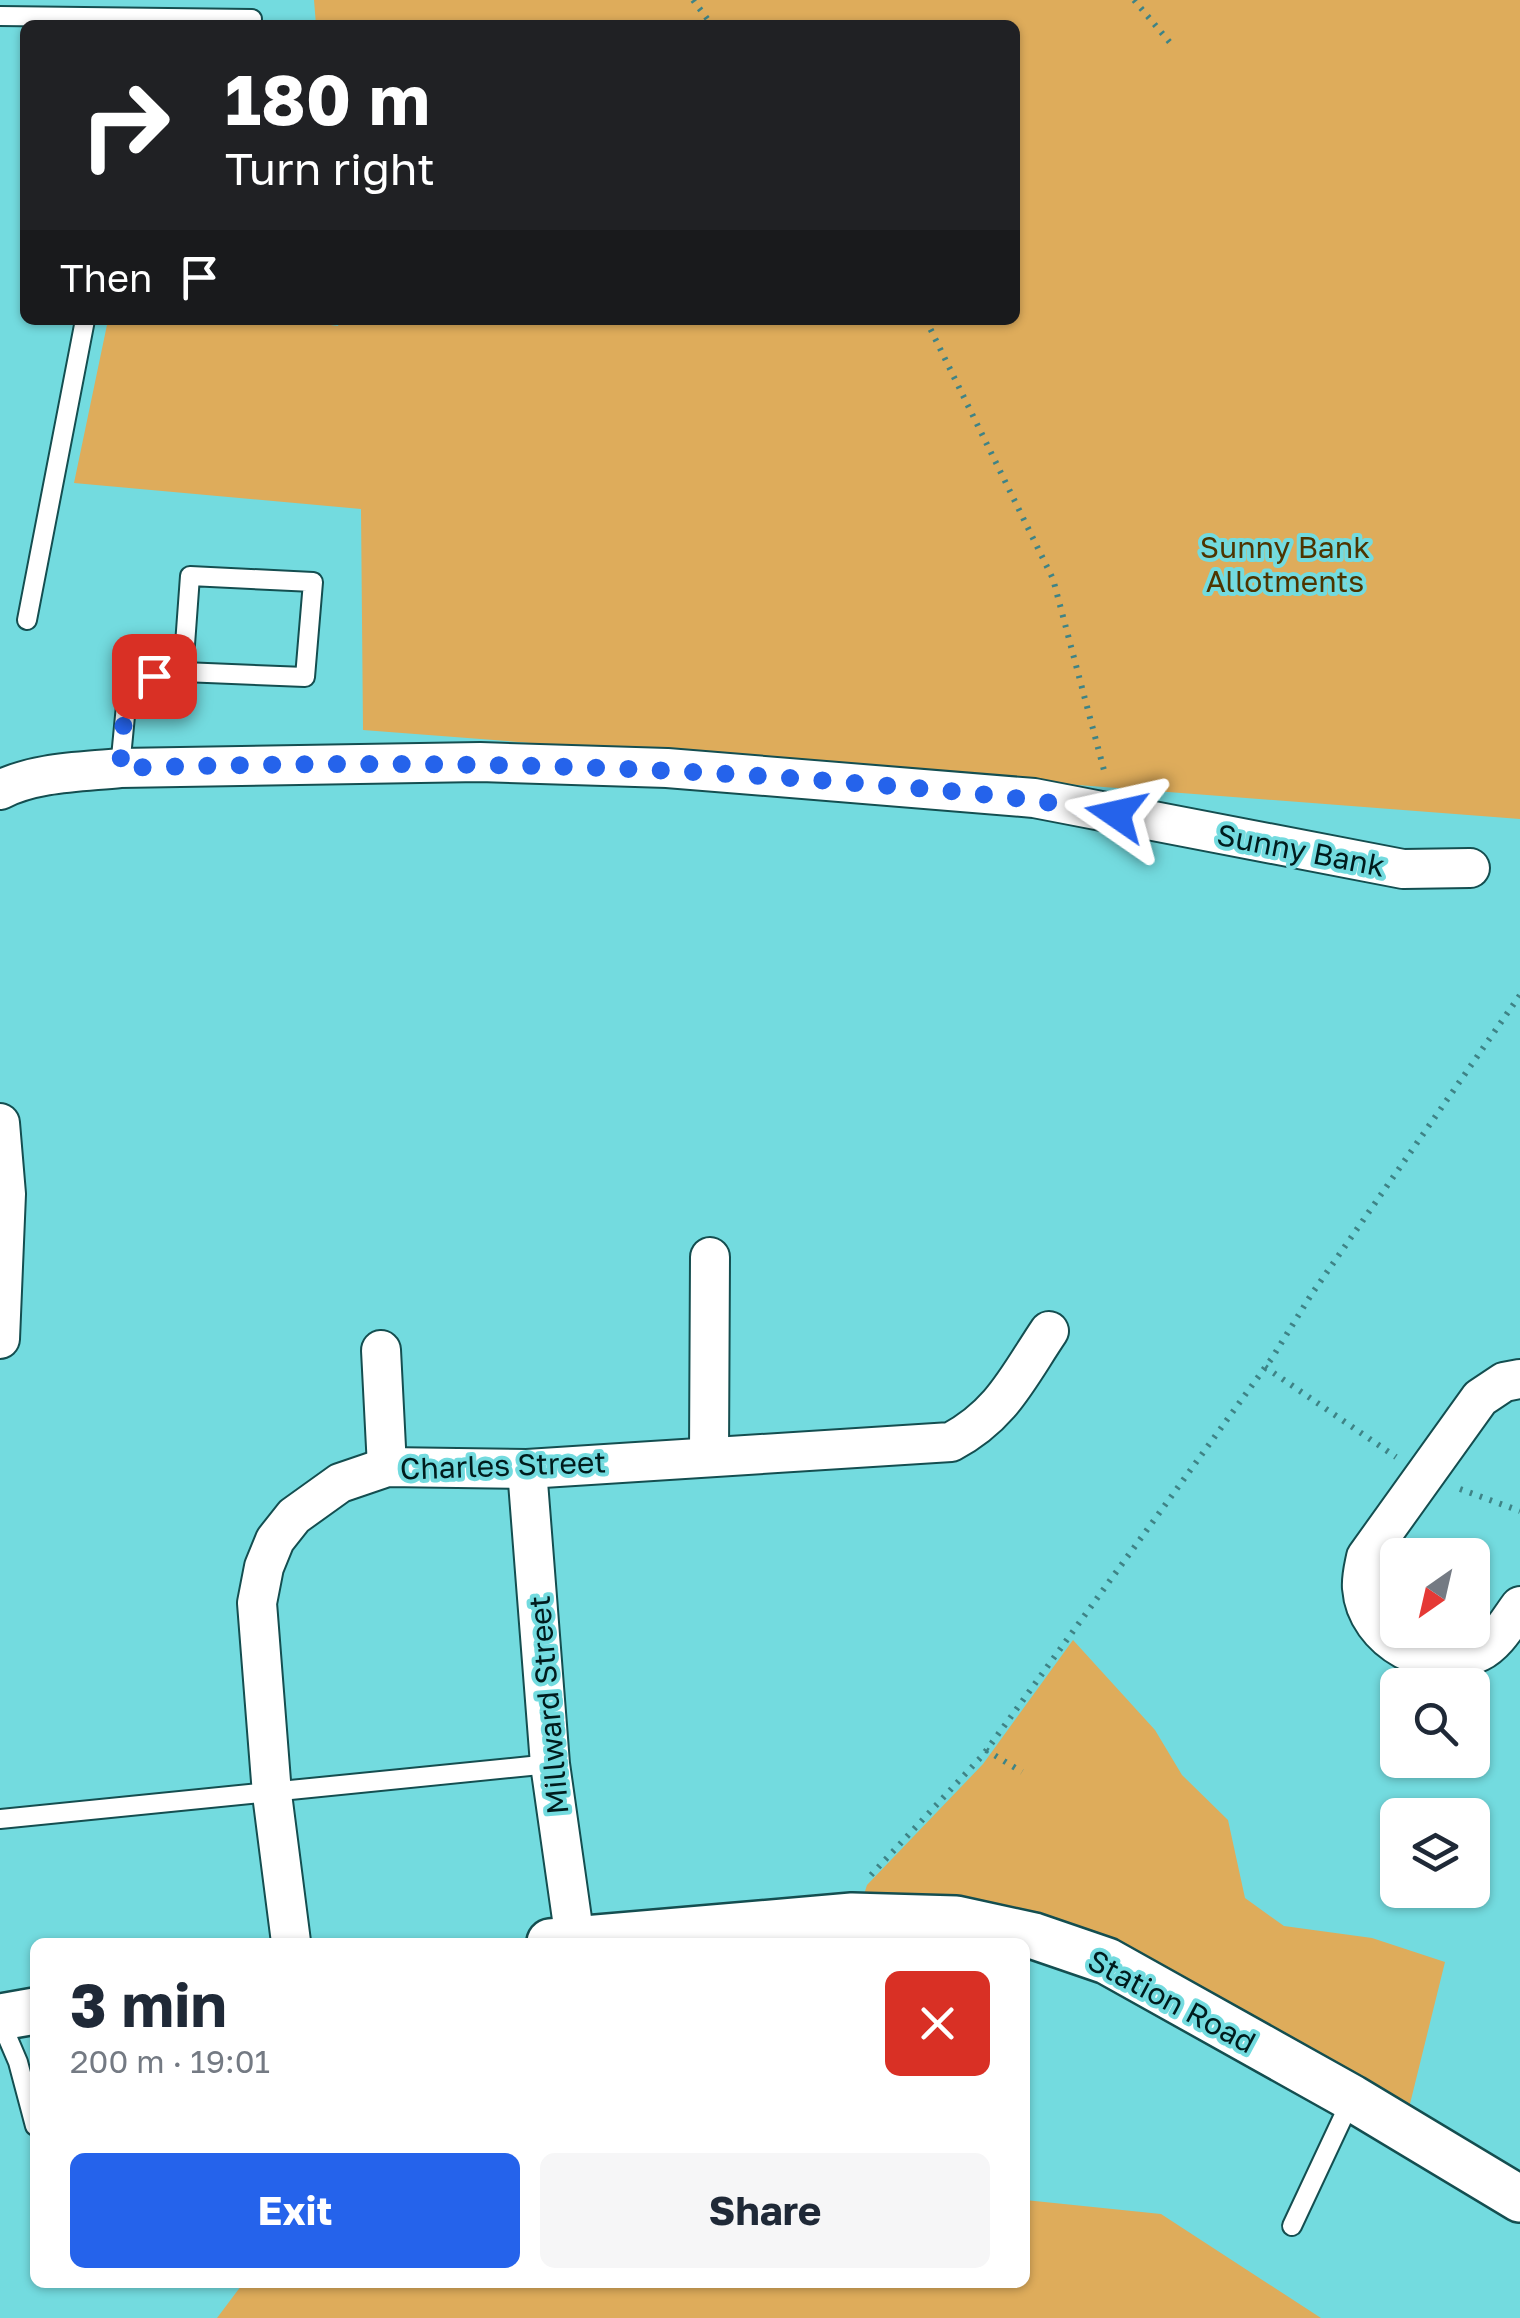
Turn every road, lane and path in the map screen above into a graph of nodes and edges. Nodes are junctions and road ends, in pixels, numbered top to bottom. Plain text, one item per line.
1 (693, 0) edge
2 (1134, 0) edge
3 (0, 16) edge
4 (252, 18) dead end
5 (111, 20) edge
6 (177, 20) edge
7 (708, 20) edge
8 (1172, 44) dead end
9 (84, 325) edge
10 (928, 325) edge
11 (27, 620) dead end
12 (183, 672) junction
13 (120, 768) junction
14 (0, 790) edge
15 (1116, 814) junction
16 (1470, 868) dead end
17 (1520, 995) edge
18 (0, 1123) edge
19 (710, 1257) dead end
20 (1049, 1331) dead end
21 (0, 1339) edge
22 (381, 1350) dead end
23 (1265, 1367) junction
24 (1520, 1379) edge
25 (710, 1454) junction
26 (386, 1467) junction
27 (527, 1469) junction
28 (1424, 1476) junction
29 (1520, 1511) edge
30 (1520, 1606) edge
31 (986, 1750) junction
32 (550, 1764) junction
33 (1022, 1772) dead end
34 (272, 1794) junction
35 (0, 1819) edge
36 (852, 1916) junction
37 (290, 1938) edge
38 (562, 1938) edge
39 (597, 1938) edge
40 (30, 2012) edge
41 (0, 2018) edge
42 (1352, 2098) junction
43 (30, 2107) edge
44 (1520, 2199) edge
45 (1292, 2226) dead end

1 - 7 path
2 - 8 path
3 - 5 lane
4 - 6 lane
9 - 11 lane
10 - 15 path
12 - 12 lane
12 - 13 lane
13 - 14 street, Sunny Bank
13 - 15 street, Sunny Bank
15 - 16 street, Sunny Bank
17 - 23 path
18 - 21 street
19 - 25 street
20 - 25 street, Charles Street
22 - 26 street
23 - 28 path
23 - 31 path
24 - 28 street
25 - 27 street, Charles Street
26 - 27 street, Charles Street
26 - 34 street, Charles Street
27 - 32 street, Millward Street
28 - 29 path
28 - 30 street
31 - 33 path
31 - 36 path
32 - 34 lane
32 - 38 street, Millward Street
34 - 35 lane
34 - 37 street, Charles Street
36 - 39 street, Station Road
36 - 42 street, Station Road
40 - 41 street
41 - 43 lane
42 - 44 street, Station Road
42 - 45 lane

